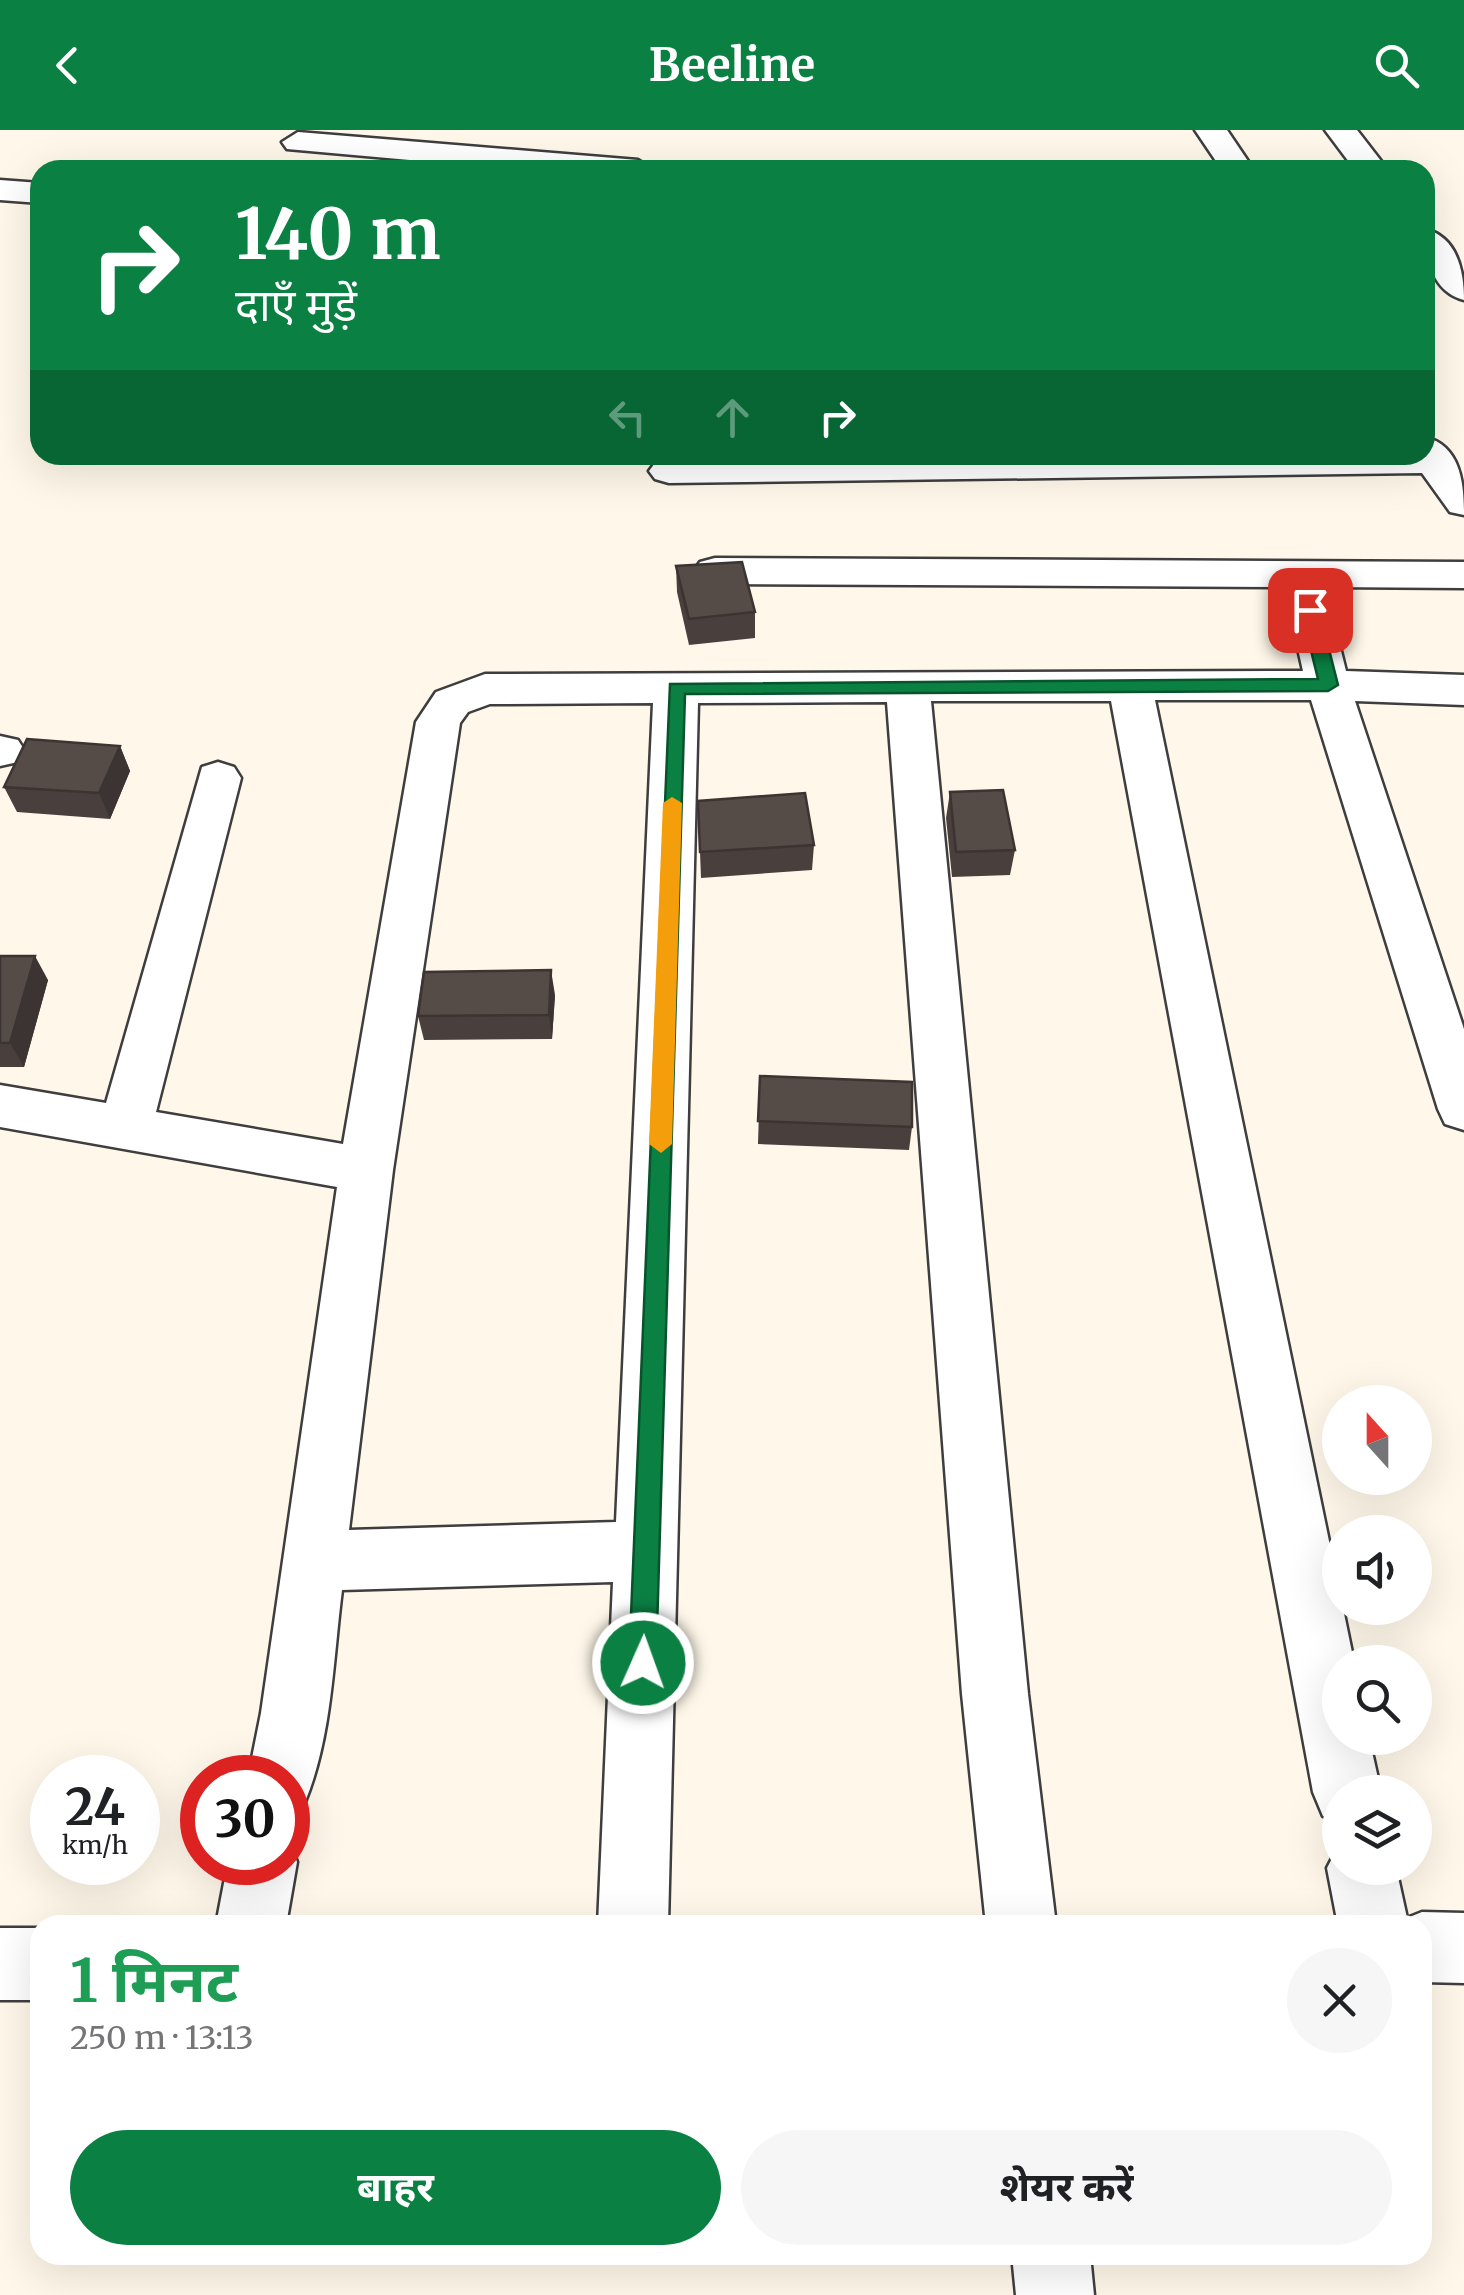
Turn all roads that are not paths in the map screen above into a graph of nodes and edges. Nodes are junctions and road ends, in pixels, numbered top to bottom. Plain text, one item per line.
1 (1211, 130) edge
2 (1341, 130) edge
3 (303, 136) edge
4 (443, 151) edge
5 (283, 160) edge
6 (535, 160) edge
7 (1231, 160) edge
8 (1364, 160) edge
9 (0, 190) edge
10 (30, 193) edge
11 (1435, 252) edge
12 (1464, 289) edge
13 (1435, 463) edge
14 (954, 465) edge
15 (669, 471) dead end
16 (1464, 503) edge
17 (715, 571) edge
18 (1301, 572) junction
19 (1464, 575) edge
20 (1328, 685) junction
21 (676, 688) junction
22 (1131, 689) junction
23 (908, 690) junction
24 (1464, 690) edge
25 (218, 778) dead end
26 (0, 1106) edge
27 (1464, 1109) edge
28 (126, 1127) junction
29 (366, 1170) junction
30 (647, 1551) junction
31 (315, 1561) junction
32 (285, 1755) edge
33 (1345, 1775) edge
34 (258, 1885) edge
35 (1366, 1885) edge
36 (252, 1915) edge
37 (633, 1915) edge
38 (1021, 1915) edge
39 (1372, 1915) edge
40 (1432, 1947) edge
41 (1464, 1948) edge
42 (0, 1964) edge
43 (30, 1964) edge
44 (1052, 2265) edge
45 (1054, 2295) edge

1 - 7 street
2 - 8 street
3 - 4 street
3 - 5 street
4 - 6 street
9 - 10 street
11 - 12 street
13 - 16 street
14 - 15 street
17 - 18 street
18 - 19 street
18 - 20 street
20 - 22 street
20 - 24 street
20 - 27 street
21 - 23 street
21 - 29 street
21 - 30 street
22 - 23 street
22 - 33 street
23 - 38 street
25 - 28 street
26 - 28 street
28 - 29 street
29 - 31 street
30 - 31 street
30 - 37 street
31 - 32 street
34 - 36 street
35 - 39 street
40 - 41 street
42 - 43 street
44 - 45 street

